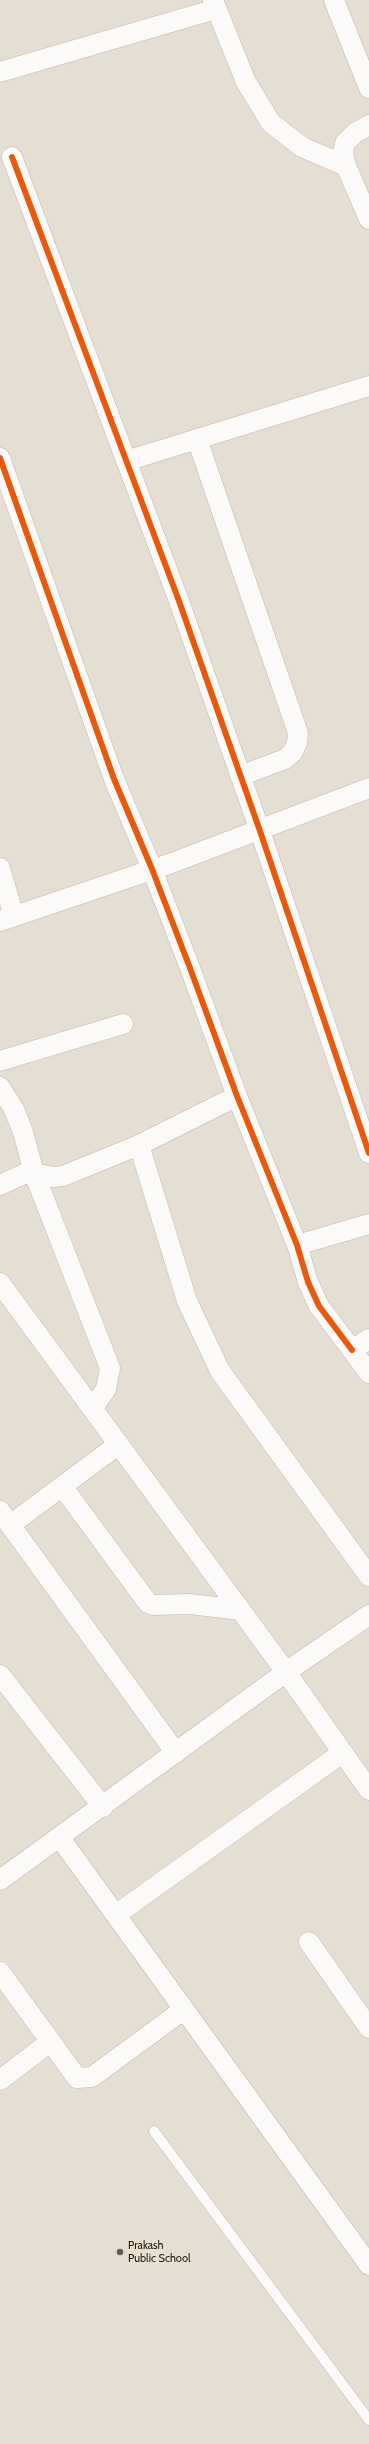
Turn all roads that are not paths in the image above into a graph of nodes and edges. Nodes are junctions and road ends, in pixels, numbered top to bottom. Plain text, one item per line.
1 (334, 0) edge
2 (215, 5) edge
3 (0, 72) edge
4 (369, 88) edge
5 (369, 125) edge
6 (12, 157) dead end
7 (346, 166) junction
8 (368, 212) edge
9 (369, 386) edge
10 (197, 439) junction
11 (0, 458) edge
12 (126, 461) junction
13 (240, 776) junction
14 (369, 788) edge
15 (260, 831) junction
16 (0, 868) edge
17 (152, 870) junction
18 (7, 918) edge
19 (123, 1024) dead end
20 (0, 1061) edge
21 (0, 1087) edge
22 (237, 1096) junction
23 (139, 1145) junction
24 (369, 1153) edge
25 (34, 1173) junction
26 (0, 1185) edge
27 (369, 1224) edge
28 (297, 1245) junction
29 (0, 1283) edge
30 (369, 1339) edge
31 (352, 1350) junction
32 (369, 1373) edge
33 (92, 1409) junction
34 (119, 1444) junction
35 (62, 1486) junction
36 (5, 1518) edge
37 (369, 1576) edge
38 (240, 1610) junction
39 (369, 1615) edge
40 (286, 1672) junction
41 (0, 1675) edge
42 (176, 1753) junction
43 (342, 1753) junction
44 (369, 1790) edge
45 (103, 1806) junction
46 (60, 1838) junction
47 (0, 1880) edge
48 (117, 1914) junction
49 (309, 1942) dead end
50 (0, 1972) edge
51 (7, 1995) edge
52 (362, 2003) edge
53 (183, 2010) junction
54 (369, 2028) edge
55 (50, 2042) junction
56 (0, 2080) edge
57 (154, 2131) dead end
58 (369, 2266) edge
59 (369, 2420) edge

1 - 4 street
2 - 3 street
2 - 7 street
5 - 7 street
6 - 12 street
7 - 8 street
9 - 10 street
10 - 12 street
10 - 13 street
11 - 17 street
12 - 13 street
13 - 15 street
14 - 15 street
15 - 17 street
15 - 24 street
16 - 18 street
17 - 18 street
17 - 22 street
19 - 20 street
21 - 25 street
22 - 23 street
22 - 28 street
23 - 25 street
23 - 37 street
25 - 26 street
25 - 33 street
27 - 28 street
28 - 31 street
29 - 33 street
30 - 31 street
31 - 32 street
33 - 34 street
34 - 35 street
34 - 38 street
35 - 36 street
35 - 38 street
36 - 42 street
38 - 40 street
39 - 40 street
40 - 42 street
40 - 43 street
41 - 45 street
42 - 45 street
43 - 44 street
43 - 48 street
45 - 46 street
46 - 47 street
46 - 48 street
48 - 53 street
49 - 52 street
50 - 51 street
51 - 55 street
52 - 54 street
53 - 55 street
53 - 58 street
55 - 56 street
57 - 59 lane

